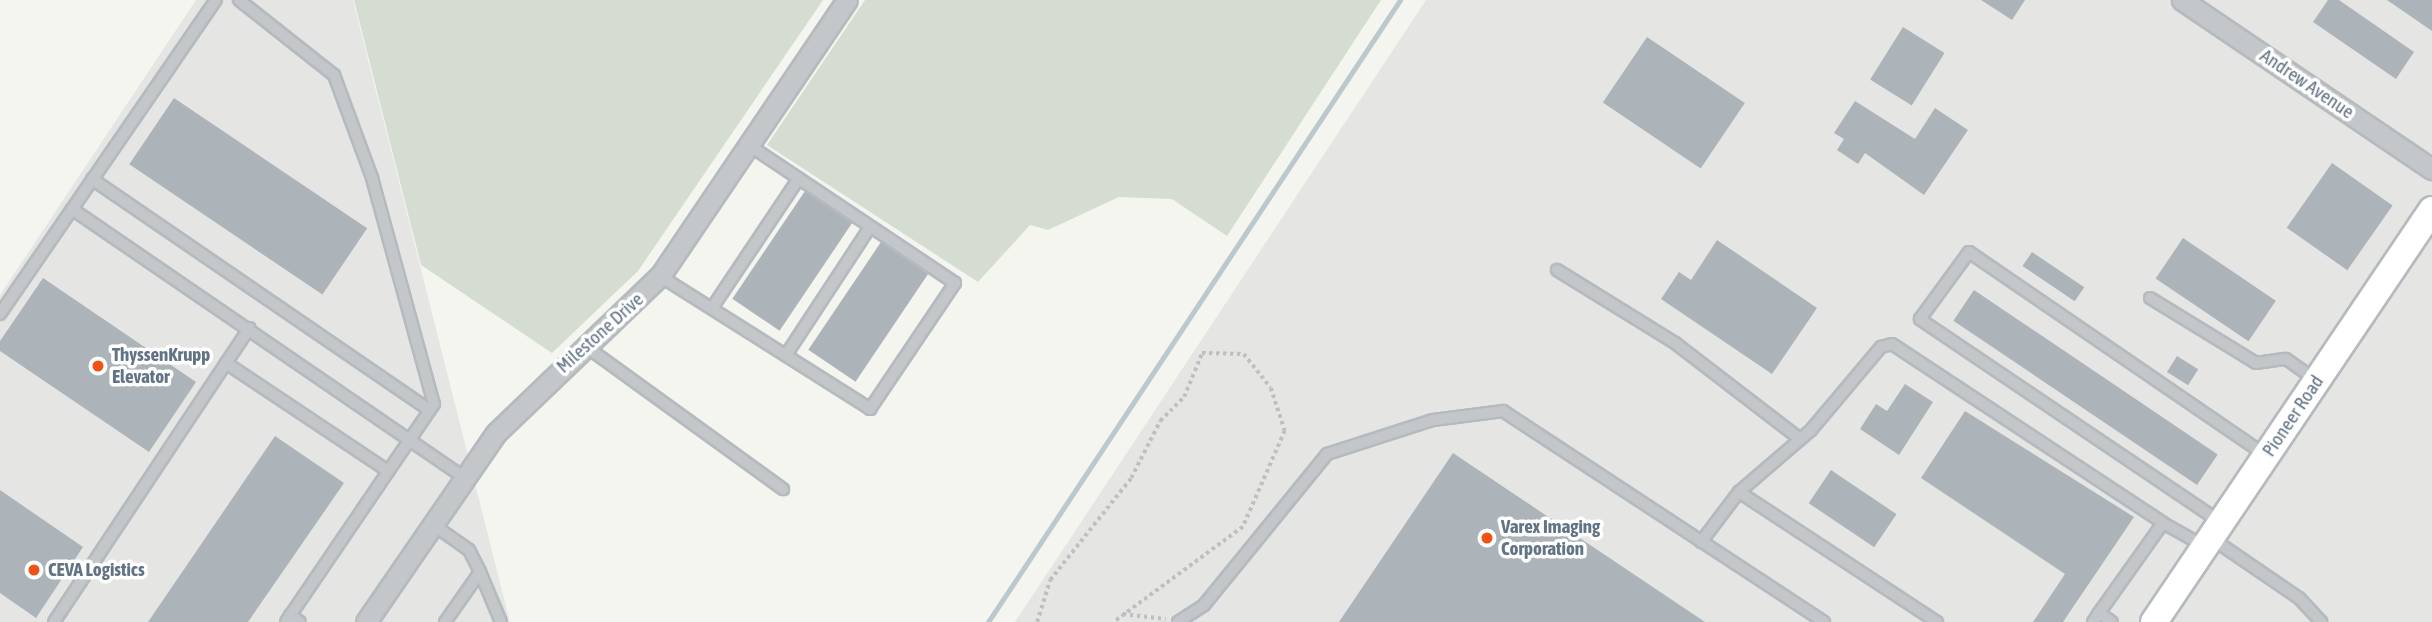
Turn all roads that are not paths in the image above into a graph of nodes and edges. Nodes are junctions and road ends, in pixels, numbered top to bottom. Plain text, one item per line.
1 (216, 0) edge
2 (239, 0) edge
3 (847, 0) edge
4 (2182, 0) edge
5 (750, 145) junction
6 (2432, 169) edge
7 (799, 178) junction
8 (92, 179) junction
9 (72, 209) junction
10 (2432, 210) edge
11 (870, 227) junction
12 (1557, 270) dead end
13 (660, 276) junction
14 (2150, 298) dead end
15 (712, 308) junction
16 (0, 314) edge
17 (249, 328) junction
18 (588, 348) junction
19 (786, 355) junction
20 (226, 363) junction
21 (2317, 381) junction
22 (429, 410) junction
23 (412, 436) junction
24 (1800, 439) junction
25 (2266, 455) junction
26 (388, 471) junction
27 (464, 478) junction
28 (783, 489) dead end
29 (1739, 492) junction
30 (2162, 523) junction
31 (432, 524) junction
32 (2212, 535) junction
33 (1701, 542) junction
34 (480, 572) junction
35 (2096, 617) edge
36 (288, 619) edge
37 (1179, 621) edge
38 (54, 622) edge
39 (300, 622) edge
40 (366, 622) edge
41 (445, 622) edge
42 (501, 622) edge
43 (1824, 622) edge
44 (1937, 622) edge
45 (2112, 622) edge
46 (2154, 622) edge
47 (2318, 622) edge

1 - 8 lane
2 - 22 lane
3 - 5 street, Milestone Drive
4 - 6 street, Andrew Avenue
5 - 7 lane
5 - 13 street, Milestone Drive
7 - 11 lane
7 - 15 lane
8 - 9 lane
8 - 22 lane
9 - 16 lane
9 - 17 lane
10 - 21 main road, Pioneer Road
11 - 19 lane
11 - 19 lane
12 - 24 lane
13 - 15 lane
13 - 18 street, Milestone Drive
14 - 21 lane
15 - 19 lane
17 - 20 lane
17 - 23 lane
18 - 27 street, Milestone Drive
18 - 28 lane
20 - 26 lane
20 - 38 lane
21 - 25 main road, Pioneer Road
22 - 23 lane
23 - 26 lane
23 - 27 lane
24 - 29 lane
24 - 30 lane
25 - 32 main road, Pioneer Road
25 - 32 lane
26 - 36 lane
27 - 31 street, Milestone Drive
29 - 33 lane
29 - 44 lane
30 - 32 lane
30 - 35 lane
31 - 34 lane
31 - 40 street, Milestone Drive
32 - 46 main road, Pioneer Road
32 - 47 lane
33 - 37 lane
33 - 43 lane
34 - 41 lane
34 - 42 lane
35 - 45 lane
36 - 39 lane

